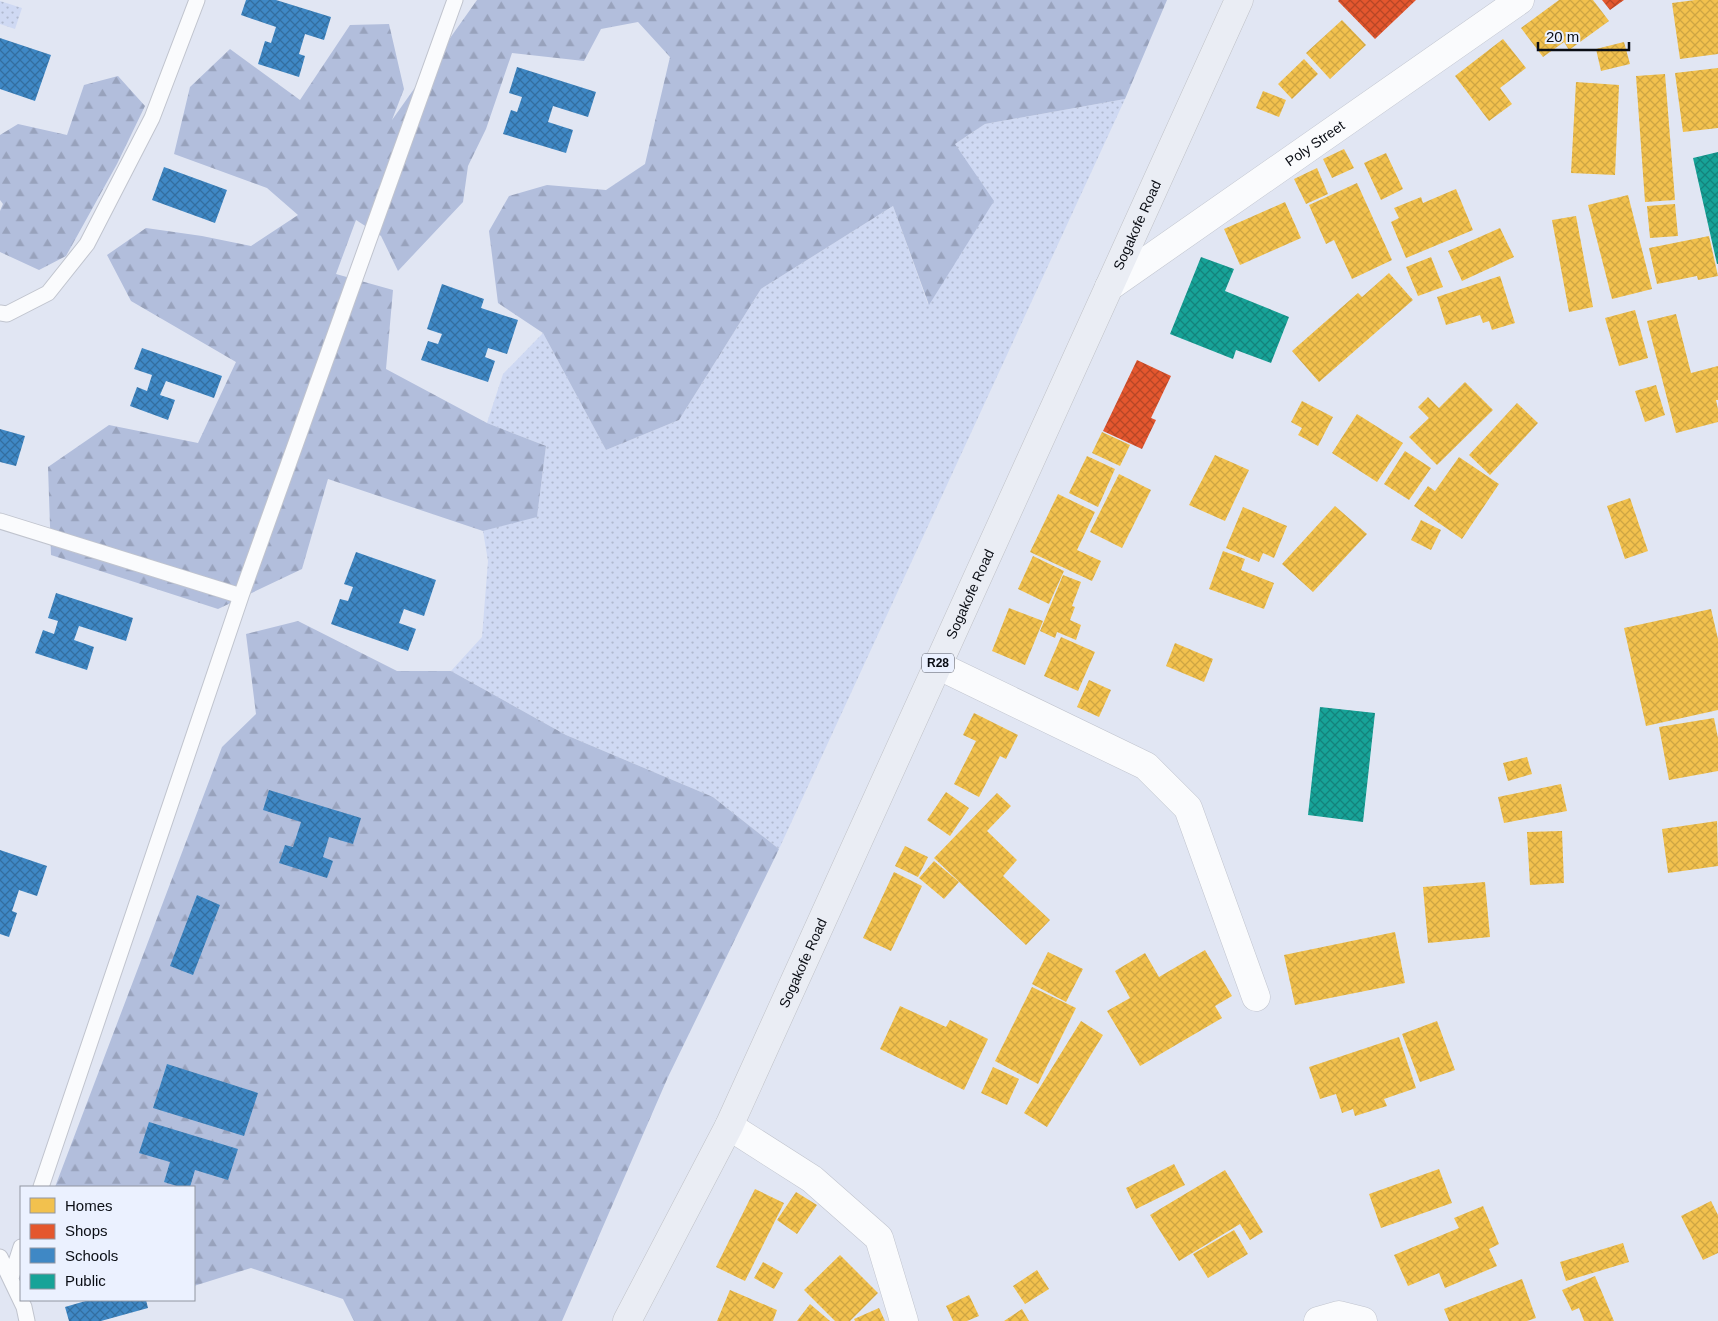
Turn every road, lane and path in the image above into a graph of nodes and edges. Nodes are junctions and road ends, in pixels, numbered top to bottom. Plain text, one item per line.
1 (196, 0) edge
2 (455, 0) edge
3 (1239, 0) edge
4 (1520, 0) edge
5 (1109, 287) junction
6 (0, 313) edge
7 (0, 521) edge
8 (241, 596) junction
9 (938, 665) junction
10 (1256, 997) dead end
11 (729, 1126) junction
12 (41, 1186) edge
13 (20, 1250) edge
14 (0, 1257) edge
15 (11, 1278) junction
16 (20, 1298) edge
17 (21, 1301) edge
18 (27, 1321) edge
19 (627, 1321) edge
20 (904, 1321) edge
21 (1318, 1321) edge
22 (1364, 1321) edge

1 - 6 lane
2 - 8 lane
3 - 5 main road, Sogakofe Road / R28
4 - 5 street, Poly Street
5 - 9 main road, Sogakofe Road / R28
7 - 8 lane
8 - 12 lane
9 - 10 street
9 - 11 main road, Sogakofe Road / R28
11 - 19 main road, Sogakofe Road / R28
11 - 20 street
13 - 15 lane
14 - 15 lane
15 - 16 lane
17 - 18 lane
21 - 22 street

